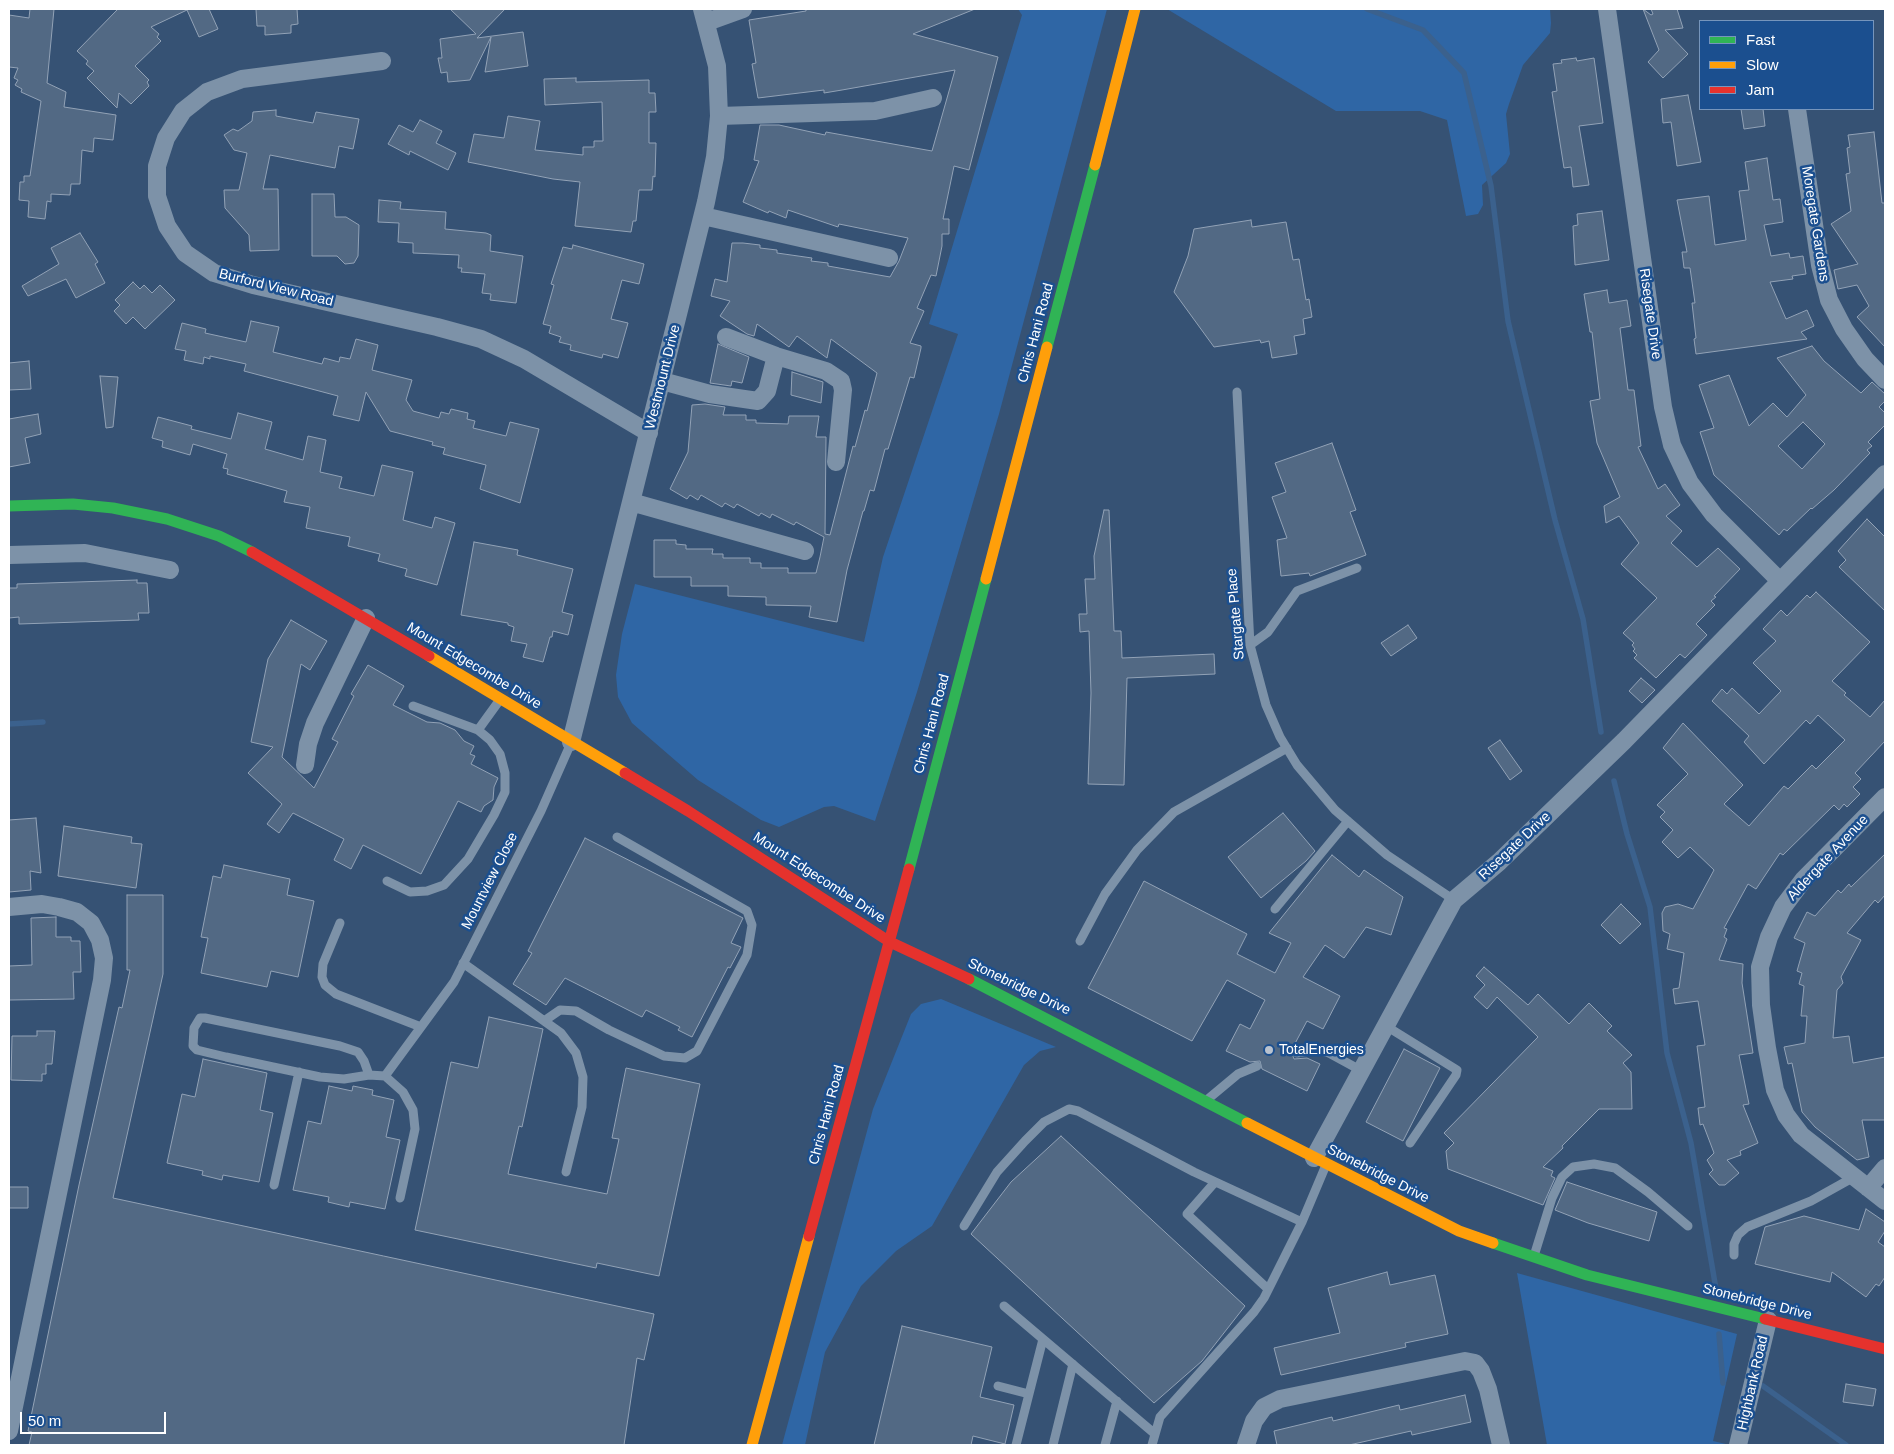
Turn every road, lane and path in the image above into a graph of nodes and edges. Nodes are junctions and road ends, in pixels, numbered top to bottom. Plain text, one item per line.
1 (743, 9) edge
2 (1135, 9) edge
3 (1607, 9) edge
4 (704, 16) edge
5 (382, 61) dead end
6 (933, 98) dead end
7 (1797, 110) edge
8 (719, 116) junction
9 (703, 216) junction
10 (889, 258) dead end
11 (726, 337) dead end
12 (776, 356) junction
13 (1885, 380) edge
14 (662, 381) junction
15 (1237, 392) dead end
16 (649, 433) junction
17 (836, 462) dead end
18 (1885, 474) edge
19 (631, 502) junction
20 (9, 506) edge
21 (805, 551) dead end
22 (9, 555) edge
23 (1357, 568) dead end
24 (170, 570) dead end
25 (1779, 580) junction
26 (366, 618) junction
27 (1250, 645) junction
28 (500, 699) junction
29 (413, 706) dead end
30 (478, 730) junction
31 (571, 742) junction
32 (1287, 748) junction
33 (305, 765) dead end
34 (1885, 797) edge
35 (1348, 821) junction
36 (617, 837) dead end
37 (386, 881) dead end
38 (1454, 900) junction
39 (9, 907) edge
40 (1275, 909) dead end
41 (340, 923) dead end
42 (890, 942) junction
43 (1080, 942) dead end
44 (464, 963) junction
45 (544, 1020) junction
46 (421, 1026) junction
47 (1386, 1026) junction
48 (1297, 1053) dead end
49 (1257, 1066) dead end
50 (1362, 1071) junction
51 (299, 1072) junction
52 (369, 1075) junction
53 (384, 1076) junction
54 (1206, 1100) junction
55 (1410, 1143) dead end
56 (1320, 1162) junction
57 (1885, 1168) edge
58 (566, 1172) dead end
59 (1215, 1182) junction
60 (1861, 1183) junction
61 (274, 1185) dead end
62 (400, 1198) dead end
63 (1885, 1201) edge
64 (1302, 1222) junction
65 (964, 1226) dead end
66 (1688, 1226) dead end
67 (1734, 1255) dead end
68 (1534, 1258) junction
69 (1268, 1289) junction
70 (1004, 1306) dead end
71 (1768, 1320) junction
72 (1043, 1339) junction
73 (1885, 1349) edge
74 (1073, 1364) junction
75 (998, 1386) dead end
76 (1029, 1394) junction
77 (1117, 1400) junction
78 (11, 1412) edge
79 (9, 1431) edge
80 (1155, 1434) junction
81 (752, 1445) edge
82 (1016, 1445) edge
83 (1053, 1445) edge
84 (1105, 1445) edge
85 (1152, 1445) edge
86 (1246, 1445) edge
87 (1501, 1445) edge
88 (1738, 1445) edge

1 - 4 street
2 - 42 street, Chris Hani Road
3 - 25 street, Risegate Drive
4 - 8 street, Westmount Drive
5 - 16 street, Burford View Road
6 - 8 street
7 - 13 street, Moregate Gardens
8 - 9 street, Westmount Drive
9 - 10 street
9 - 14 street, Westmount Drive
11 - 12 street
12 - 14 street
12 - 17 street
14 - 16 street, Westmount Drive
15 - 27 lane, Stargate Place
16 - 19 street, Westmount Drive
18 - 25 street, Risegate Drive
19 - 21 street
19 - 31 street, Westmount Drive
20 - 26 street, Mount Edgecombe Drive
22 - 24 street
23 - 27 lane
25 - 38 street, Risegate Drive
26 - 28 street, Mount Edgecombe Drive
26 - 33 street
27 - 32 lane, Stargate Place
28 - 30 lane
28 - 31 street, Mount Edgecombe Drive
29 - 30 lane
30 - 37 lane
31 - 42 street, Mount Edgecombe Drive
31 - 44 lane, Mountview Close
32 - 35 lane, Stargate Place
32 - 43 lane
34 - 60 street, Aldergate Avenue
35 - 38 lane, Stargate Place
35 - 40 lane
36 - 45 lane
38 - 47 street, Risegate Drive
39 - 78 street
41 - 46 lane
42 - 54 street, Stonebridge Drive
42 - 81 street, Chris Hani Road
44 - 45 lane
44 - 46 lane, Mountview Close
45 - 58 lane
46 - 53 lane, Mountview Close
47 - 50 street, Risegate Drive
47 - 55 lane
48 - 50 lane
49 - 54 lane
50 - 56 street, Risegate Drive
51 - 52 lane
51 - 52 lane
51 - 61 lane
52 - 53 lane
53 - 62 lane
54 - 56 street, Stonebridge Drive
56 - 64 lane
56 - 68 street, Stonebridge Drive
57 - 60 street
59 - 64 lane
59 - 65 lane
59 - 69 lane
60 - 63 street, Aldergate Avenue
60 - 67 lane
64 - 69 lane
66 - 68 lane
68 - 71 street, Stonebridge Drive
69 - 80 lane
70 - 72 lane
71 - 73 street, Stonebridge Drive
71 - 88 street, Highbank Road
72 - 74 lane
72 - 76 lane
74 - 77 lane
74 - 83 lane
75 - 76 lane
76 - 82 lane
77 - 80 lane
77 - 84 lane
78 - 79 street
80 - 85 lane
86 - 87 street

